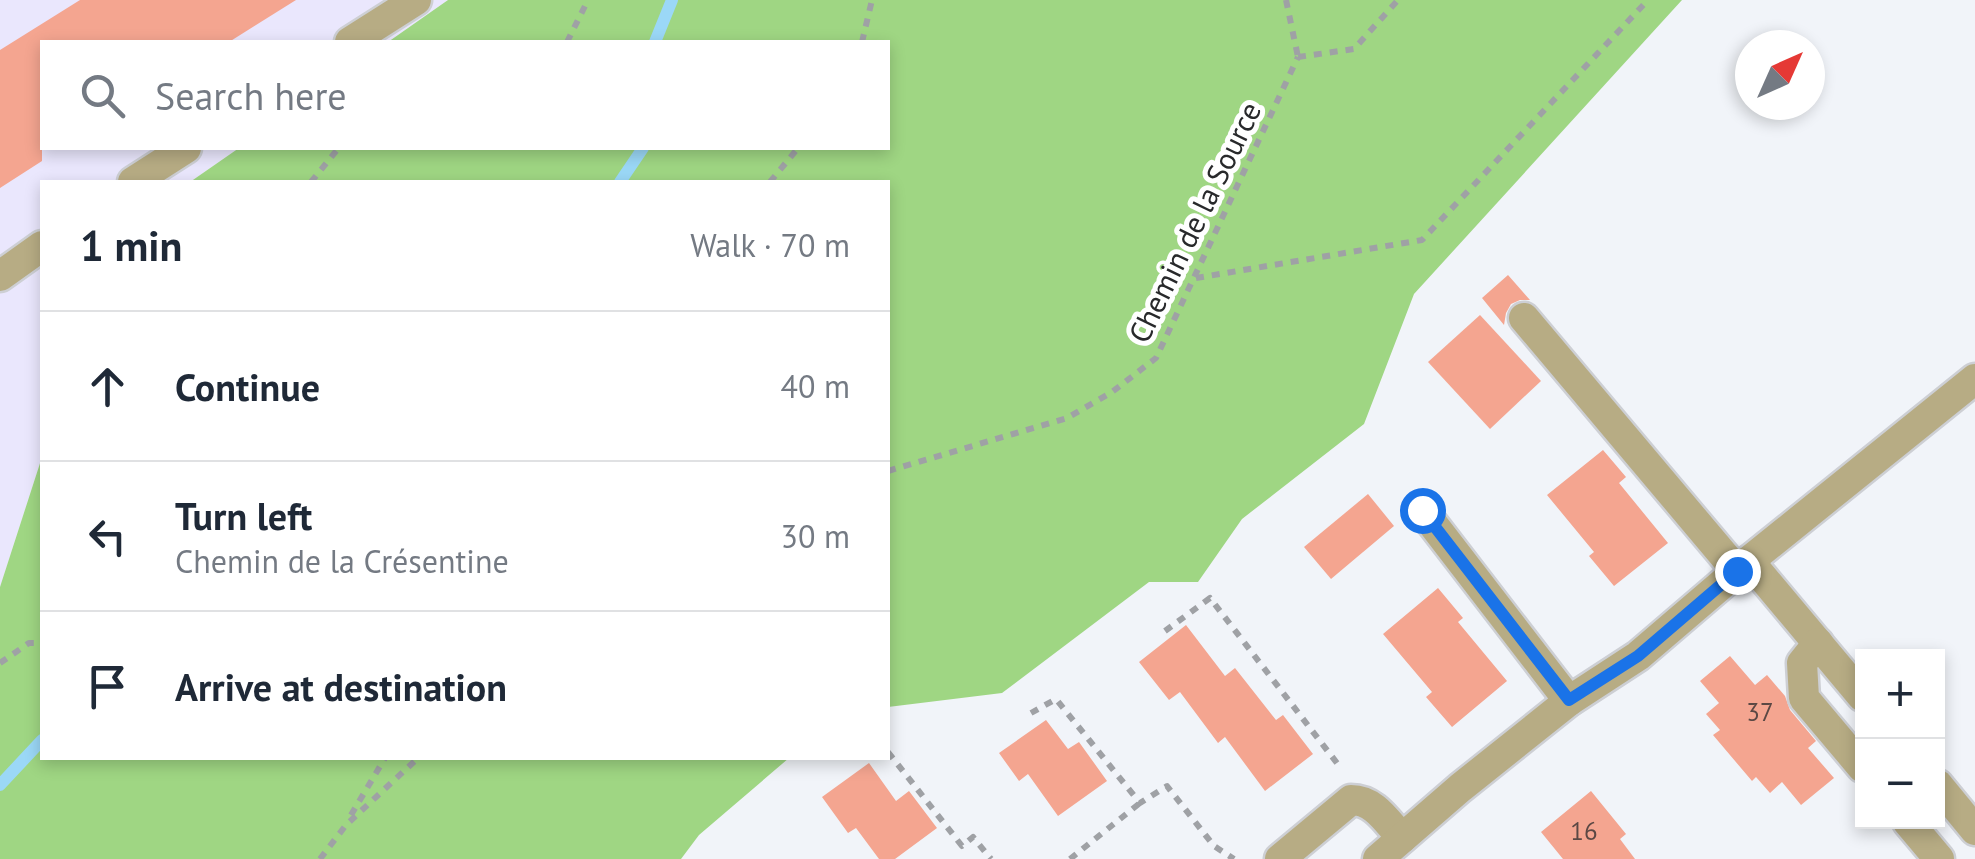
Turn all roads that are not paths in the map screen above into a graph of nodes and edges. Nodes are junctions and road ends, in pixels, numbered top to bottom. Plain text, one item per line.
1 (416, 0) edge
2 (353, 40) edge
3 (183, 150) edge
4 (136, 180) edge
5 (40, 247) edge
6 (0, 276) edge
7 (1524, 318) dead end
8 (1975, 379) edge
9 (1422, 510) dead end
10 (1743, 566) junction
11 (1818, 644) junction
12 (1855, 688) edge
13 (1569, 700) junction
14 (1855, 759) edge
15 (1945, 794) edge
16 (1914, 829) edge
17 (1975, 830) edge
18 (1402, 838) junction
19 (1280, 859) edge
20 (1378, 859) edge
21 (1939, 859) edge

1 - 2 street
3 - 4 street
5 - 6 street
7 - 10 street
8 - 10 street
9 - 13 street
10 - 11 street
10 - 13 street
11 - 12 street
11 - 14 street
13 - 18 street
15 - 17 street
16 - 21 street
18 - 19 street
18 - 20 street

